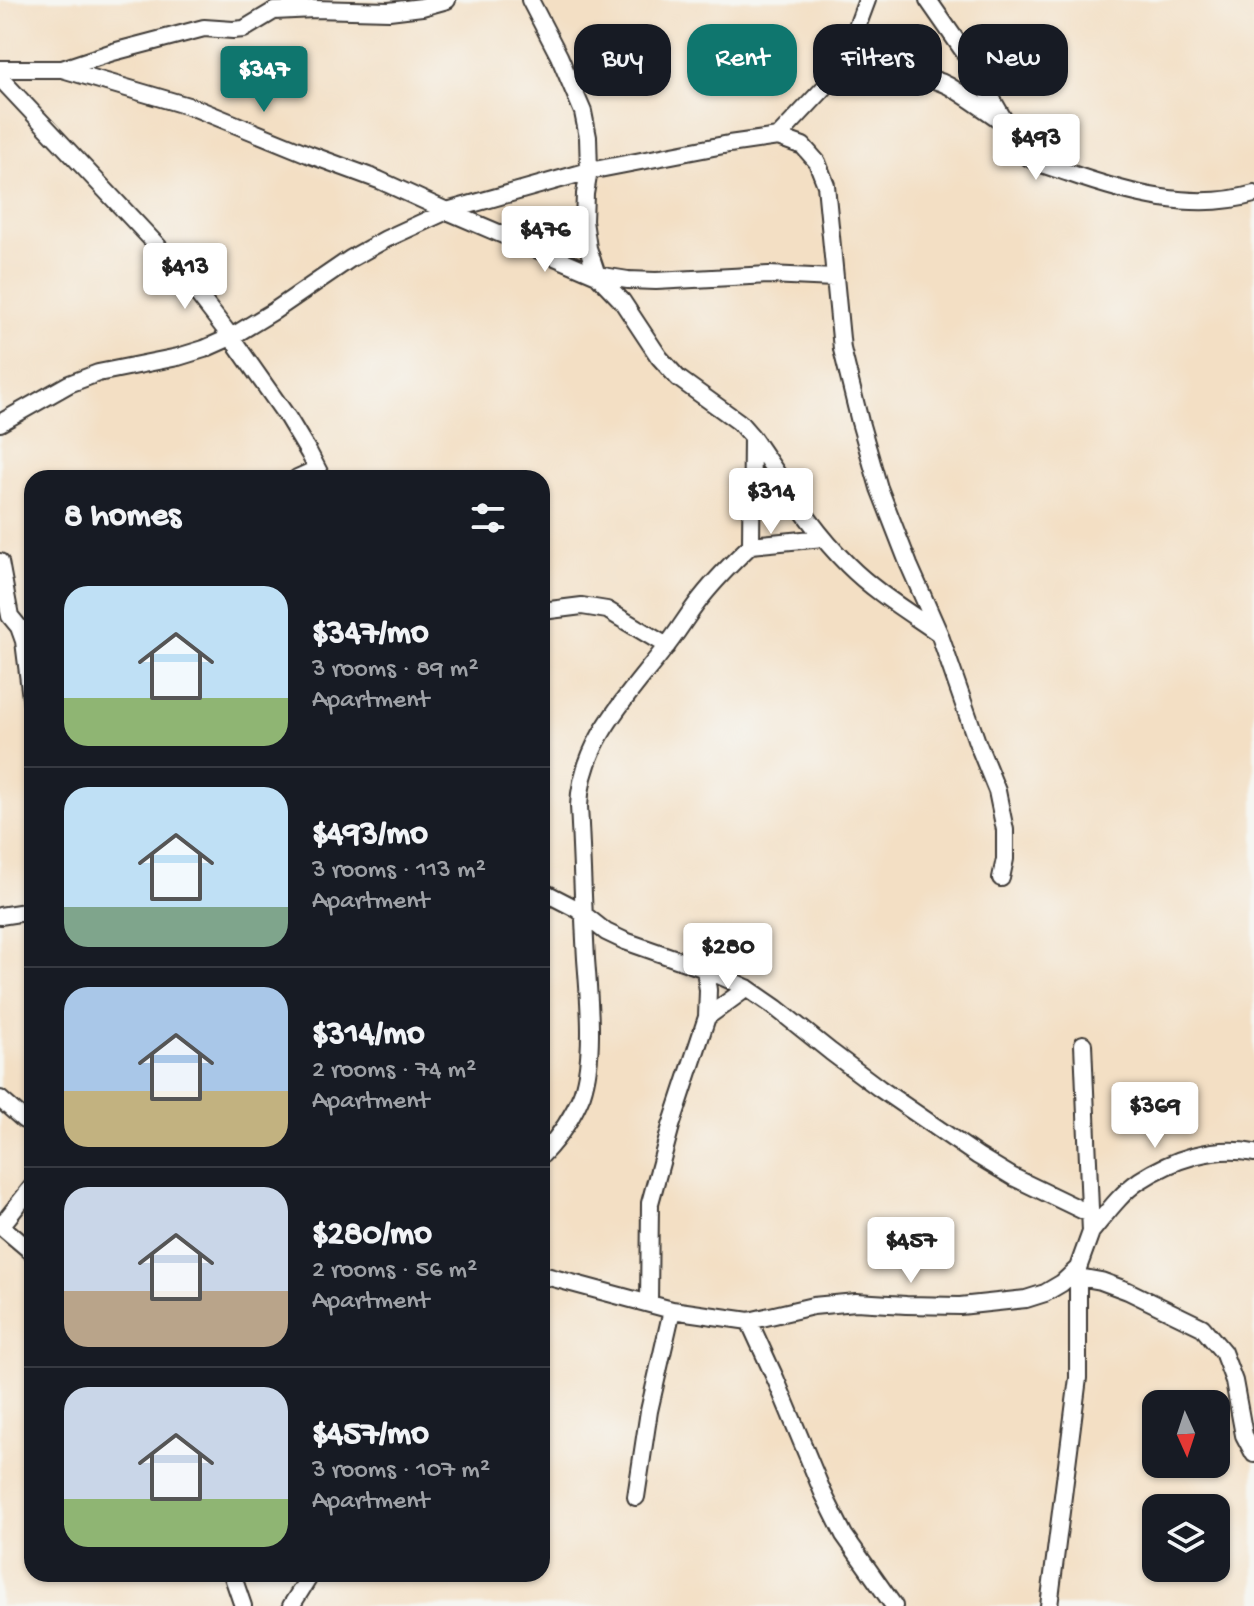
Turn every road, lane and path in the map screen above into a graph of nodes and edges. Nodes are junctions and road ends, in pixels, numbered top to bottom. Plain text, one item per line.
1 (447, 0) edge
2 (530, 0) edge
3 (867, 0) edge
4 (928, 0) edge
5 (858, 24) edge
6 (0, 69) edge
7 (62, 69) junction
8 (0, 78) edge
9 (942, 84) edge
10 (817, 96) edge
11 (1008, 126) junction
12 (778, 137) junction
13 (589, 171) junction
14 (1254, 194) edge
15 (447, 211) junction
16 (597, 275) junction
17 (834, 278) junction
18 (231, 337) junction
19 (0, 423) edge
20 (752, 437) junction
21 (318, 470) edge
22 (823, 538) junction
23 (751, 545) junction
24 (0, 562) edge
25 (550, 610) edge
26 (5, 616) edge
27 (939, 633) junction
28 (24, 641) edge
29 (667, 646) junction
30 (1001, 878) dead end
31 (550, 895) edge
32 (24, 912) edge
33 (0, 916) edge
34 (585, 916) junction
35 (705, 969) junction
36 (747, 988) junction
37 (707, 1017) junction
38 (1083, 1044) dead end
39 (0, 1099) edge
40 (24, 1120) edge
41 (550, 1147) edge
42 (1254, 1153) edge
43 (24, 1197) edge
44 (1092, 1215) junction
45 (0, 1226) edge
46 (1091, 1232) junction
47 (24, 1246) edge
48 (1078, 1272) junction
49 (550, 1277) edge
50 (649, 1304) junction
51 (672, 1310) junction
52 (749, 1321) junction
53 (1254, 1454) edge
54 (636, 1497) dead end
55 (234, 1582) edge
56 (306, 1582) edge
57 (238, 1602) edge
58 (291, 1606) edge
59 (894, 1606) edge
60 (1049, 1606) edge

1 - 7 street
2 - 13 street
3 - 5 street
4 - 11 street
6 - 7 street
7 - 15 street
8 - 18 street
9 - 11 street
10 - 12 street
11 - 14 street
12 - 13 street
12 - 17 street
13 - 15 street
13 - 16 street
15 - 16 street
15 - 18 street
16 - 17 street
16 - 20 street
17 - 27 street
18 - 19 street
18 - 21 street
20 - 22 street
20 - 23 street
22 - 23 street
22 - 27 street
23 - 29 street
24 - 26 street
25 - 29 street
26 - 28 street
27 - 30 street
29 - 34 street
31 - 34 street
32 - 33 street
34 - 35 street
34 - 41 street
35 - 36 street
35 - 37 street
36 - 37 street
36 - 44 street
37 - 50 street
38 - 44 street
39 - 40 street
42 - 46 street
43 - 45 street
44 - 46 street
45 - 47 street
46 - 48 street
48 - 52 street
48 - 53 street
48 - 60 street
49 - 50 street
50 - 51 street
51 - 52 street
51 - 54 street
52 - 59 street
55 - 57 street
56 - 58 street

